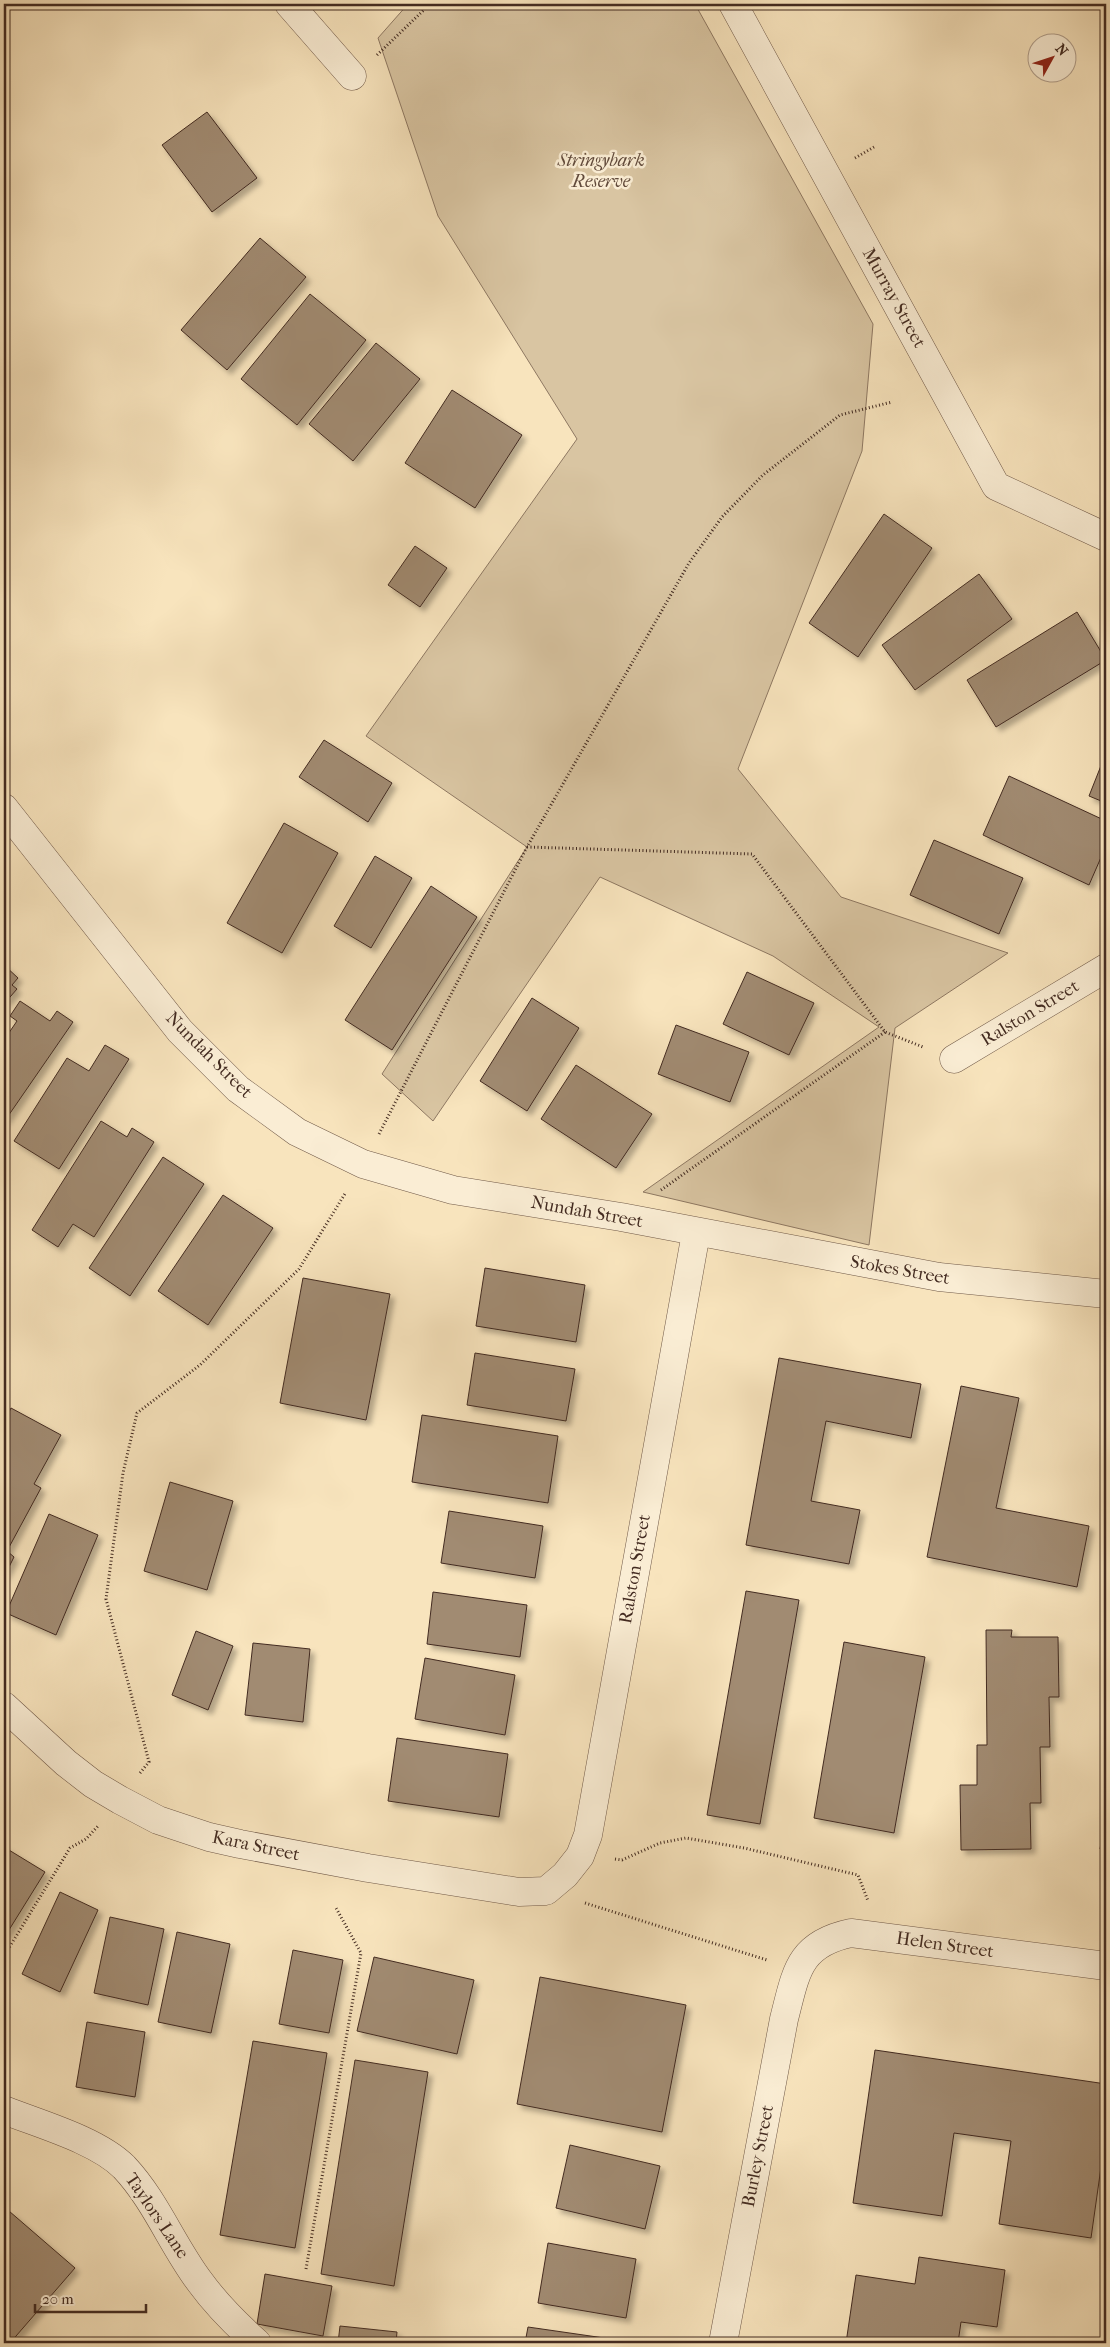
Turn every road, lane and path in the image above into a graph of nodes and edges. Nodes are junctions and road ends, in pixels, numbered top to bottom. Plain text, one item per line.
1 (289, 4) edge
2 (430, 4) edge
3 (733, 4) edge
4 (352, 76) joint
5 (892, 402) dead end
6 (1106, 537) edge
7 (4, 808) edge
8 (528, 847) junction
9 (1106, 968) edge
10 (885, 1032) junction
11 (954, 1059) joint
12 (363, 1164) junction
13 (621, 1218) junction
14 (696, 1233) junction
15 (1106, 1294) edge
16 (4, 1706) edge
17 (120, 1800) junction
18 (580, 1856) junction
19 (546, 1890) junction
20 (336, 1908) dead end
21 (880, 1936) junction
22 (4, 1956) edge
23 (1106, 1966) edge
24 (798, 1969) junction
25 (4, 2110) edge
26 (306, 2269) dead end
27 (257, 2343) edge
28 (723, 2343) edge

1 - 4 street
2 - 4 path
3 - 6 street, Murray Street
5 - 8 path
7 - 12 street, Nundah Street
8 - 10 path
8 - 12 path
9 - 11 street, Ralston Street
10 - 11 path
10 - 13 path
12 - 13 street, Nundah Street
12 - 17 path
13 - 14 street, Nundah Street
14 - 15 street, Stokes Street
14 - 18 street, Ralston Street
16 - 17 street, Kara Street
17 - 19 street, Kara Street
17 - 22 path
18 - 19 street, Ralston Street
18 - 21 path
19 - 24 path
20 - 26 path
21 - 23 street, Helen Street
21 - 24 street, Helen Street
24 - 28 street, Burley Street
25 - 27 street, Taylors Lane

